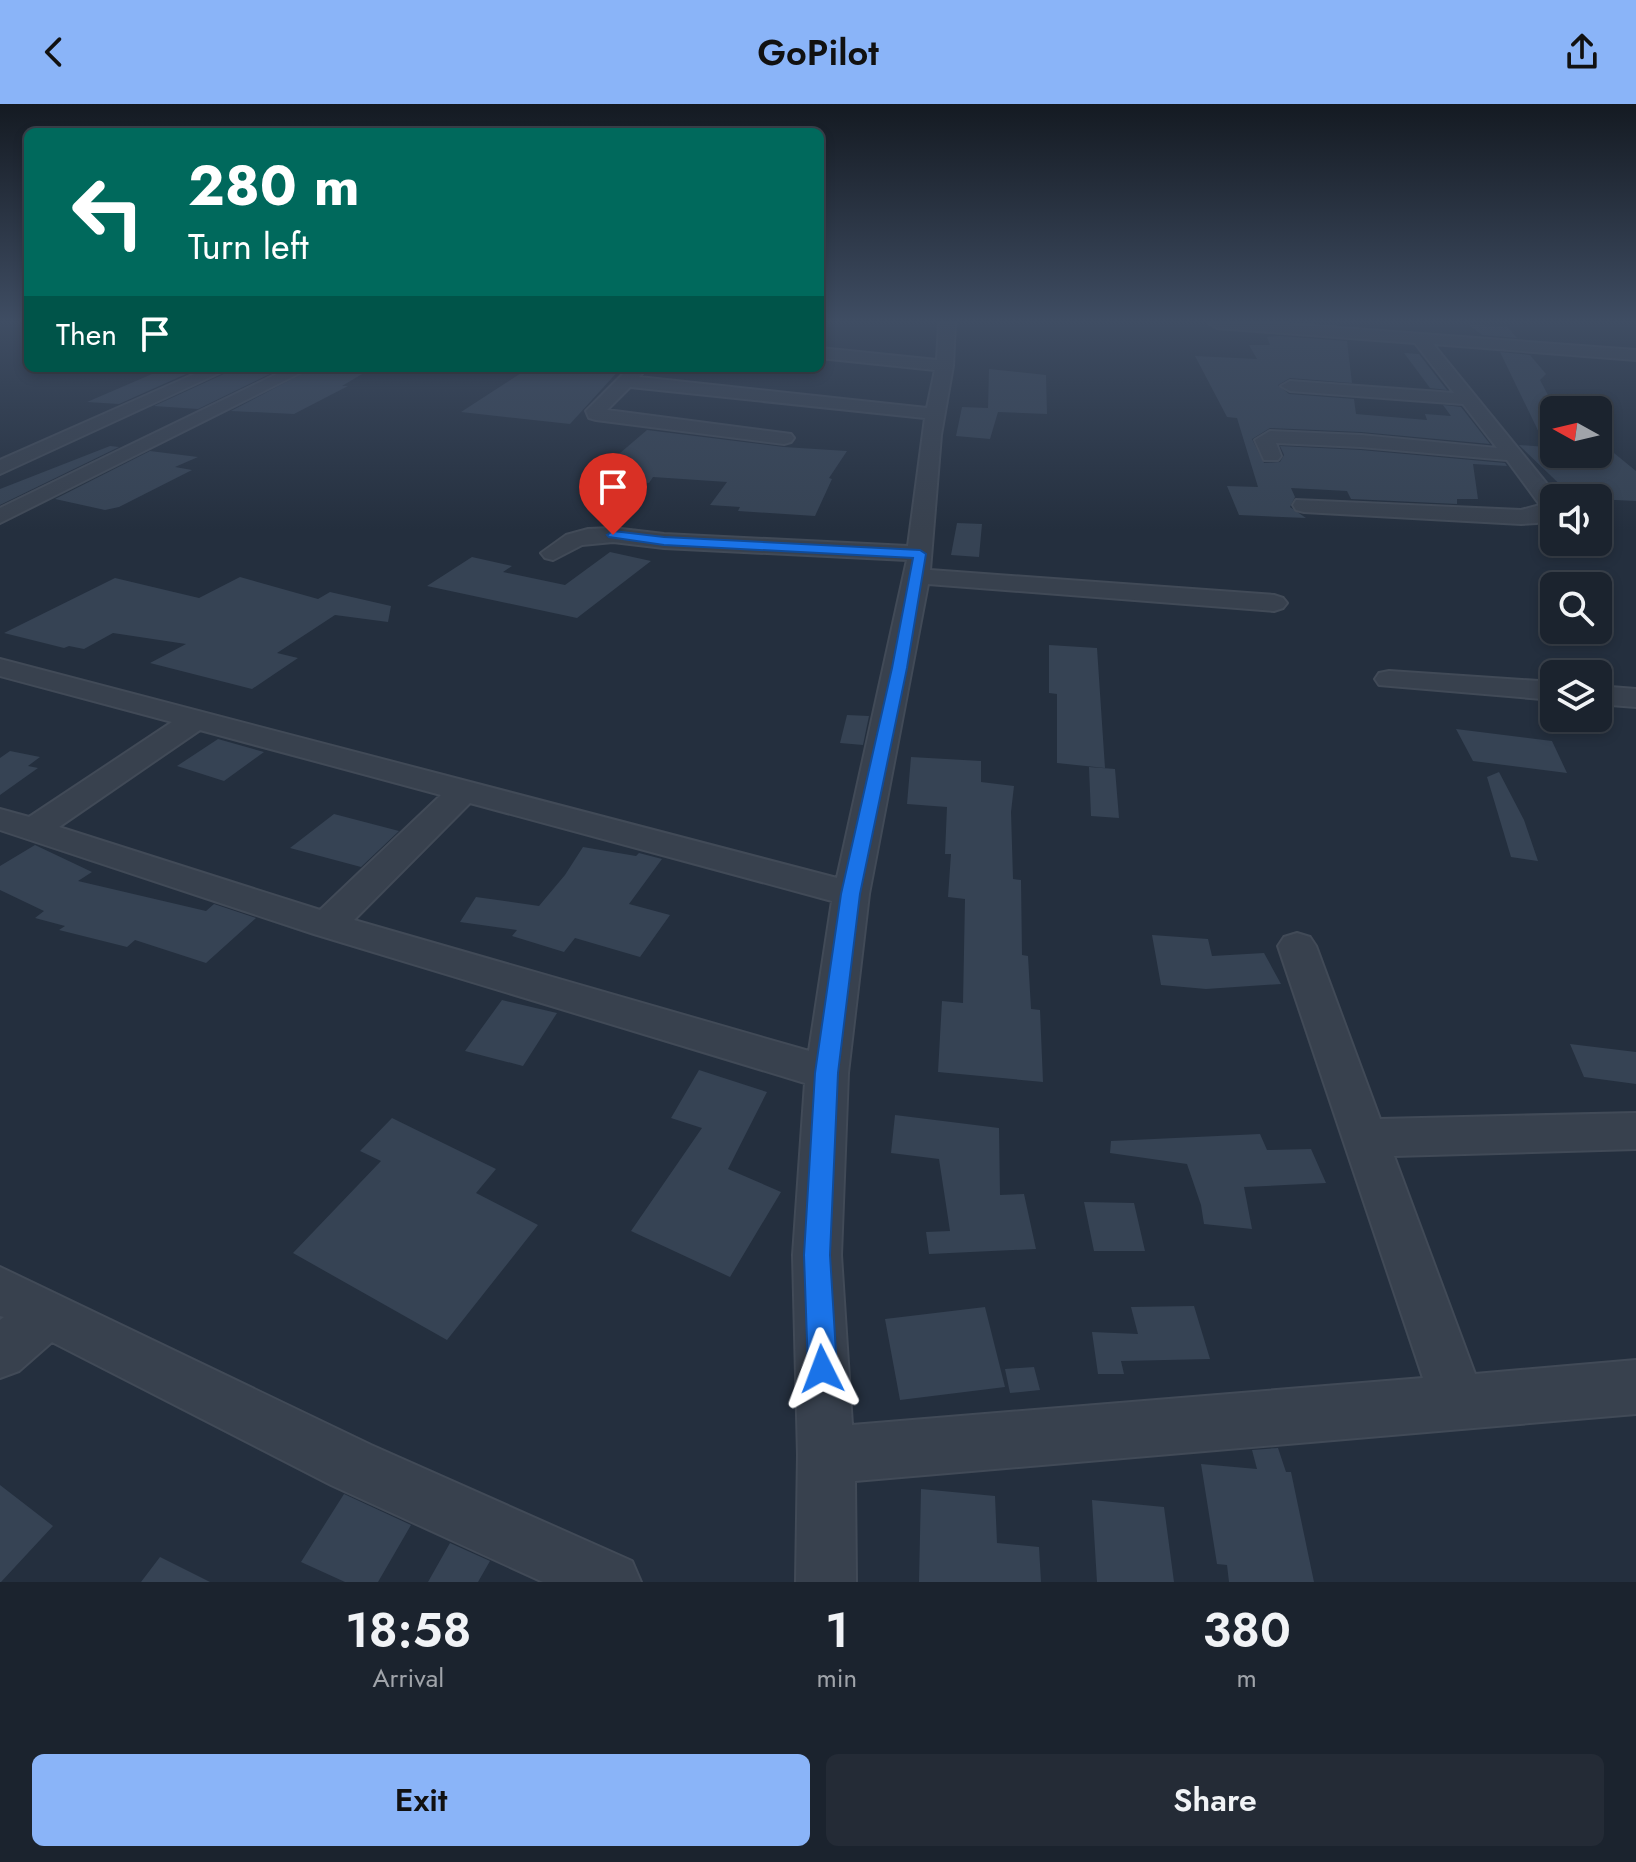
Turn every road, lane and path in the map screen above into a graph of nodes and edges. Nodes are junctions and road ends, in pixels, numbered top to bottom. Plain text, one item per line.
1 (168, 392) edge
2 (254, 392) edge
3 (613, 392) edge
4 (727, 392) edge
5 (940, 392) edge
6 (1372, 392) edge
7 (1464, 392) edge
8 (1469, 399) junction
9 (126, 411) junction
10 (936, 414) junction
11 (193, 422) junction
12 (784, 438) dead end
13 (1513, 455) junction
14 (1271, 456) dead end
15 (0, 468) edge
16 (1540, 489) edge
17 (1304, 505) dead end
18 (0, 516) edge
19 (1540, 517) edge
20 (553, 553) dead end
21 (918, 565) junction
22 (1274, 603) dead end
23 (0, 667) edge
24 (1389, 679) dead end
25 (1540, 690) edge
26 (1612, 696) edge
27 (1636, 698) edge
28 (195, 720) junction
29 (463, 792) junction
30 (17, 824) edge
31 (851, 894) junction
32 (327, 925) junction
33 (1297, 946) dead end
34 (827, 1073) junction
35 (1636, 1131) edge
36 (1365, 1138) junction
37 (24, 1302) edge
38 (0, 1353) edge
39 (1636, 1387) edge
40 (1459, 1403) junction
41 (826, 1455) junction
42 (611, 1582) edge
43 (826, 1582) edge

1 - 9 street
2 - 11 street
3 - 12 street
4 - 10 street
5 - 10 street
6 - 8 street
7 - 8 street
8 - 13 street
9 - 11 street
9 - 15 street
10 - 21 street
11 - 18 street
13 - 14 street
13 - 16 street
17 - 19 street
20 - 21 street
21 - 22 street
21 - 31 street
23 - 28 street
24 - 25 street
26 - 27 street
28 - 29 street
28 - 30 street
29 - 31 street
29 - 32 street
30 - 32 street
31 - 34 street
32 - 34 street
33 - 36 street
34 - 41 street
35 - 36 street
36 - 40 street
37 - 38 street
37 - 42 street
39 - 40 street
40 - 41 street
41 - 43 street

